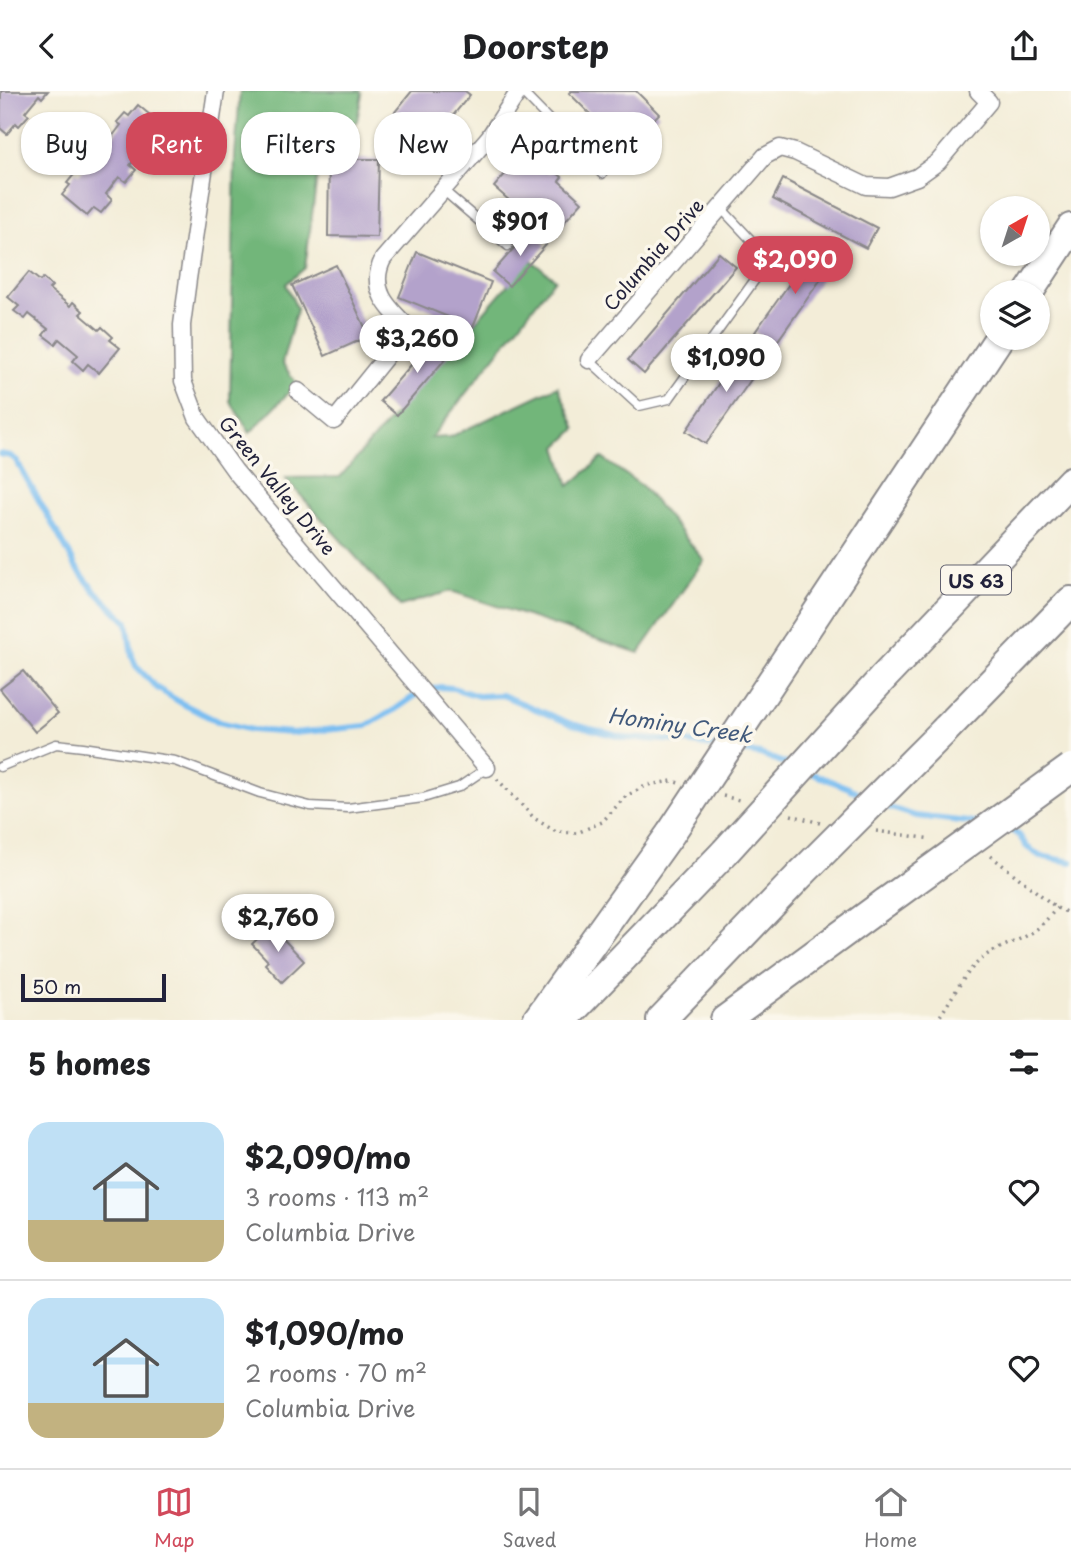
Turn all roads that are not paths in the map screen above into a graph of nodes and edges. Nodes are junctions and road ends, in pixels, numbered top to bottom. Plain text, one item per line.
1 (216, 91) edge
2 (520, 91) edge
3 (983, 97) edge
4 (541, 112) edge
5 (443, 190) junction
6 (721, 208) junction
7 (1071, 228) edge
8 (508, 246) dead end
9 (1037, 280) edge
10 (991, 350) edge
11 (589, 361) joint
12 (298, 391) dead end
13 (1071, 481) edge
14 (1071, 601) edge
15 (0, 767) edge
16 (487, 768) joint
17 (1071, 768) edge
18 (537, 1020) edge
19 (563, 1020) edge
20 (660, 1020) edge
21 (725, 1020) edge

1 - 16 street, Green Valley Drive
2 - 4 lane
2 - 5 street
3 - 6 street, Columbia Drive
5 - 8 lane
5 - 12 street
6 - 11 street, Columbia Drive
6 - 11 lane
7 - 9 highway
10 - 18 highway, bridge
13 - 19 highway, US 63, bridge
14 - 20 highway, bridge
15 - 16 lane
17 - 21 highway, bridge

